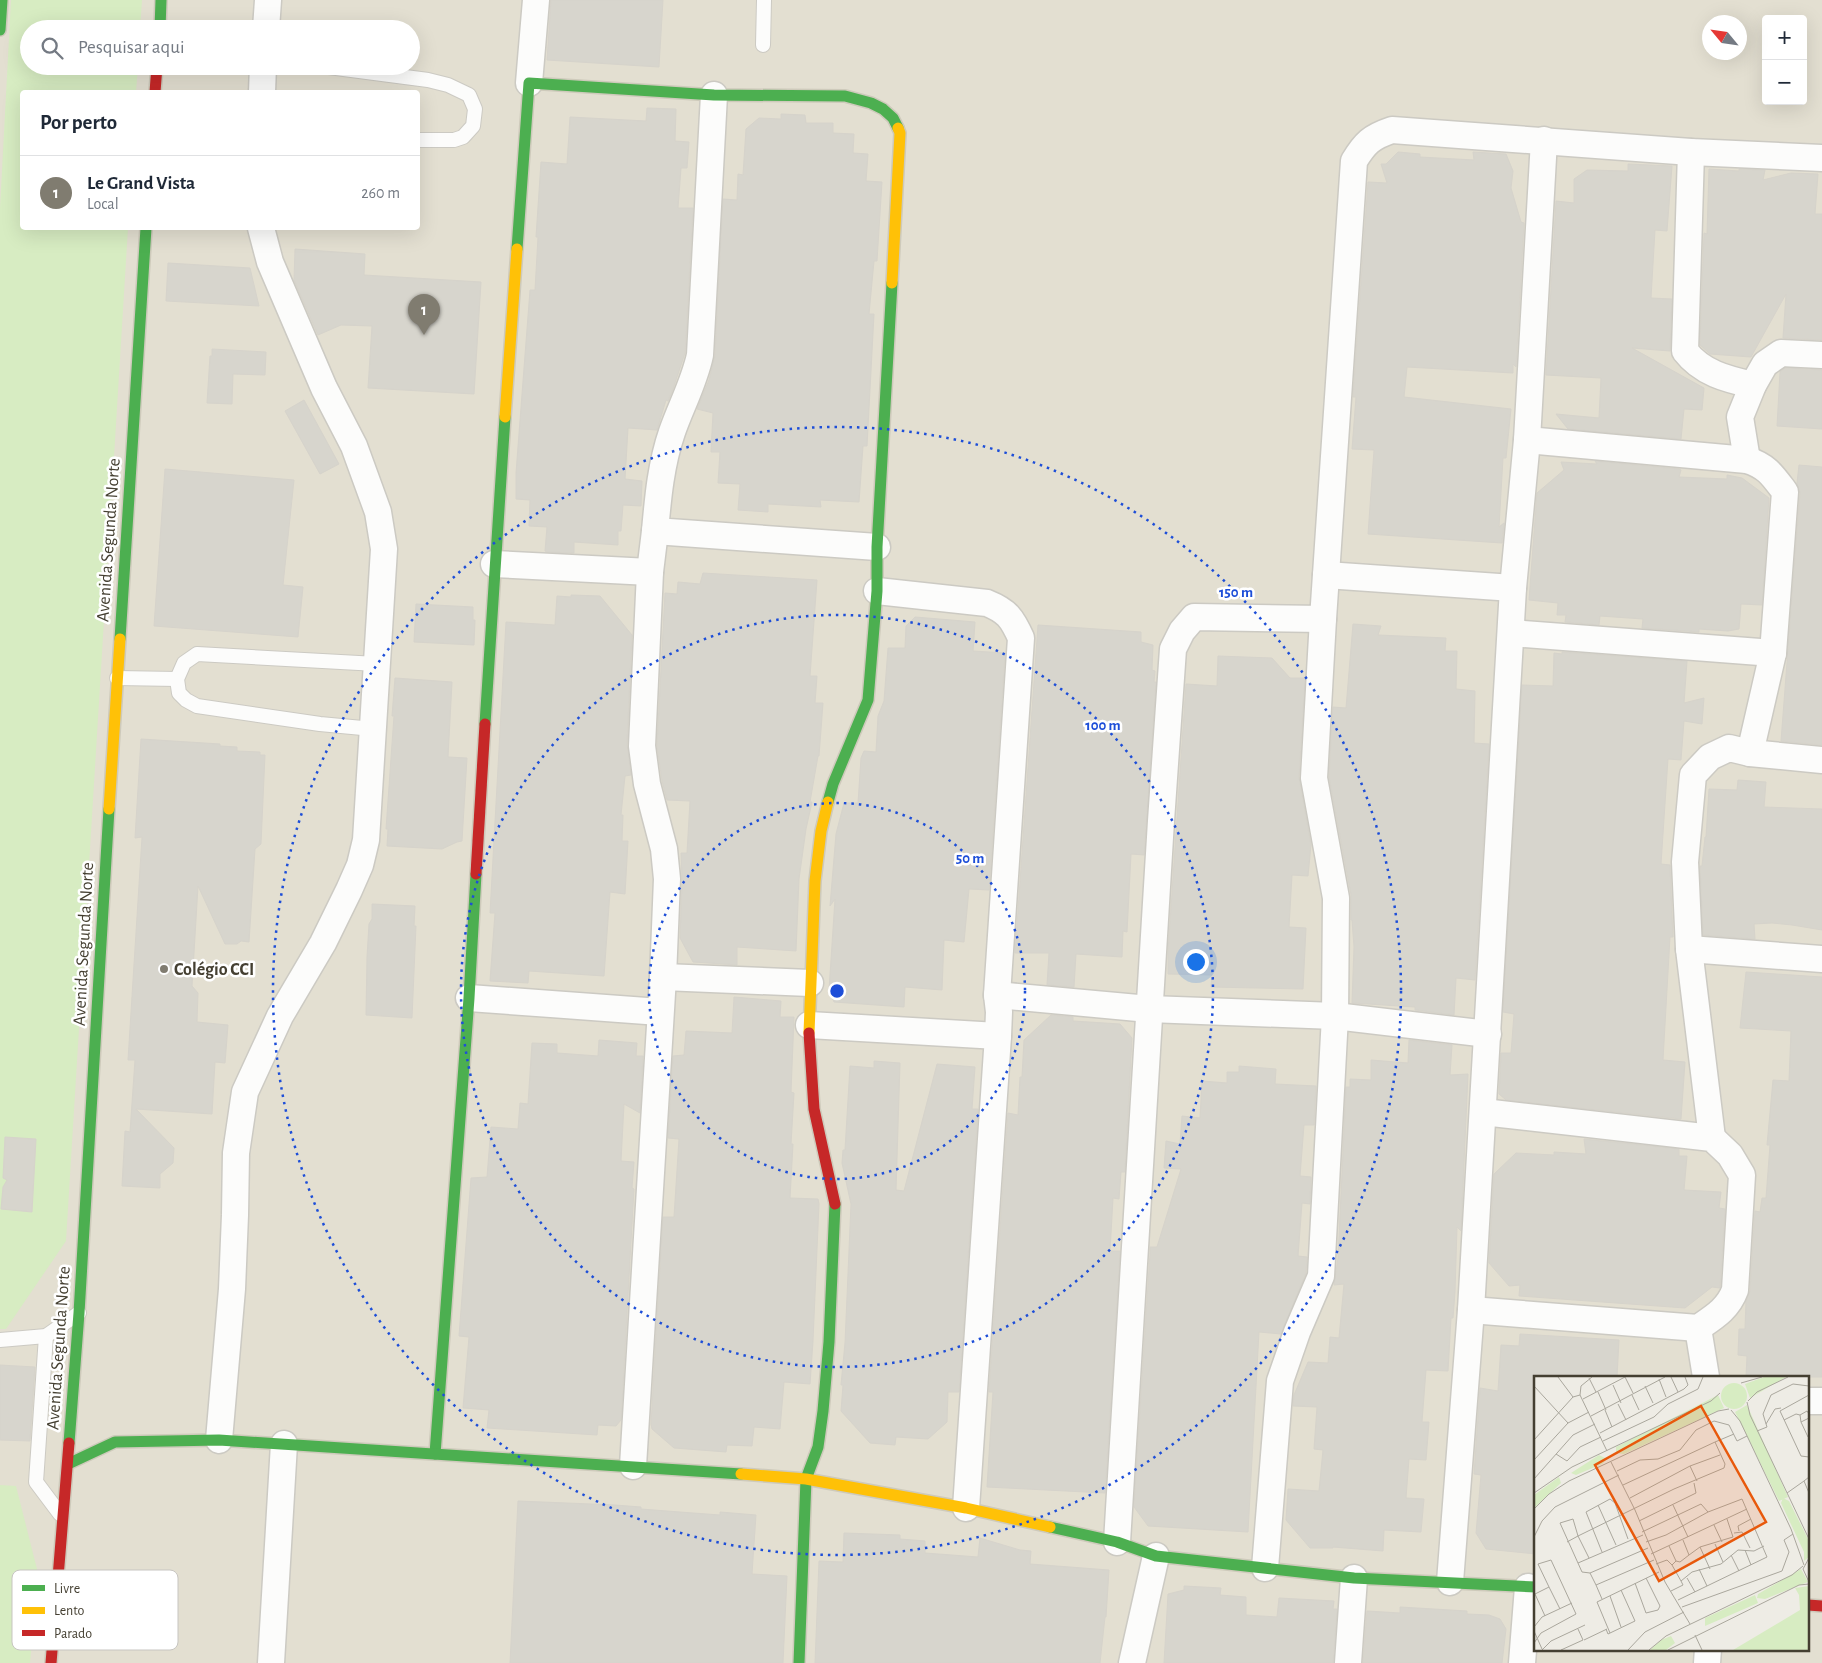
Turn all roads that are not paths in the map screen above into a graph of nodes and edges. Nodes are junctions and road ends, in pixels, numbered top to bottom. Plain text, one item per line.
1 (2, 0) edge
2 (161, 0) edge
3 (268, 0) edge
4 (536, 0) edge
5 (764, 0) edge
6 (160, 20) edge
7 (267, 20) edge
8 (0, 30) edge
9 (763, 45) dead end
10 (156, 75) edge
11 (263, 75) edge
12 (390, 75) edge
13 (529, 82) junction
14 (155, 90) edge
15 (262, 90) edge
16 (714, 94) junction
17 (420, 140) edge
18 (1544, 140) junction
19 (1691, 152) junction
20 (1822, 158) edge
21 (146, 230) edge
22 (262, 230) edge
23 (1822, 355) edge
24 (1753, 385) junction
25 (1527, 440) junction
26 (1747, 460) junction
27 (654, 530) junction
28 (877, 547) junction
29 (494, 564) junction
30 (650, 572) junction
31 (1326, 575) junction
32 (1513, 588) junction
33 (877, 591) junction
34 (1323, 619) junction
35 (1511, 632) junction
36 (1773, 653) junction
37 (377, 664) junction
38 (117, 678) junction
39 (177, 679) junction
40 (373, 729) junction
41 (1750, 753) junction
42 (1822, 760) edge
43 (1689, 949) junction
44 (1822, 958) edge
45 (663, 977) junction
46 (810, 983) junction
47 (997, 995) junction
48 (469, 998) junction
49 (1149, 1009) junction
50 (660, 1012) junction
51 (1334, 1016) junction
52 (809, 1025) junction
53 (1488, 1034) junction
54 (998, 1036) junction
55 (1483, 1112) junction
56 (1712, 1138) junction
57 (1471, 1310) junction
58 (79, 1313) junction
59 (1698, 1328) junction
60 (46, 1336) junction
61 (0, 1340) edge
62 (1706, 1376) edge
63 (71, 1418) junction
64 (86, 1426) dead end
65 (100, 1434) dead end
66 (218, 1440) junction
67 (115, 1442) junction
68 (284, 1444) junction
69 (435, 1454) junction
70 (68, 1464) junction
71 (633, 1466) junction
72 (806, 1479) junction
73 (966, 1508) junction
74 (63, 1518) junction
75 (1117, 1542) junction
76 (1156, 1556) junction
77 (1266, 1568) junction
78 (59, 1570) edge
79 (1354, 1578) junction
80 (1450, 1582) junction
81 (1532, 1587) edge
82 (52, 1650) edge
83 (1708, 1650) edge
84 (51, 1663) edge
85 (271, 1663) edge
86 (799, 1663) edge
87 (1132, 1663) edge
88 (1348, 1663) edge
89 (1522, 1663) edge
90 (1707, 1663) edge

1 - 8 street
2 - 6 street
3 - 7 street
4 - 13 street
5 - 9 lane
10 - 14 street
11 - 15 street
12 - 17 lane
13 - 16 street
13 - 29 street
16 - 27 street
16 - 28 street
18 - 19 street
18 - 25 street
18 - 31 street
19 - 20 street
19 - 24 street
21 - 38 street, Avenida Segunda Norte
22 - 37 street
23 - 24 street
24 - 26 street
25 - 26 street
25 - 32 street
26 - 36 street
27 - 28 street
27 - 30 street
28 - 33 street
29 - 30 street
29 - 48 street
30 - 45 street
31 - 32 street
31 - 34 street
32 - 35 street
33 - 46 street
33 - 47 street
34 - 49 street
34 - 51 street
35 - 36 street
35 - 53 street
36 - 41 street
37 - 39 lane
37 - 40 street
38 - 39 lane
38 - 58 street, Avenida Segunda Norte
39 - 40 lane
40 - 66 street
41 - 42 street
41 - 43 street
43 - 44 street
43 - 56 street
45 - 46 street
45 - 50 street
46 - 52 street
47 - 49 street
47 - 54 street
48 - 50 street
48 - 69 street
49 - 51 street
49 - 75 street
50 - 71 street
51 - 53 street
51 - 77 street
52 - 54 street
52 - 72 street
53 - 55 street
54 - 73 street
55 - 56 street
55 - 57 street
56 - 59 street
57 - 59 street
57 - 80 street
58 - 60 lane
58 - 63 street, Avenida Segunda Norte
59 - 62 street
60 - 61 lane
60 - 74 lane
63 - 64 street
63 - 70 street, Avenida Segunda Norte
65 - 67 street
66 - 67 street
66 - 68 street
67 - 70 street
68 - 69 street
68 - 85 street
69 - 71 street
70 - 74 street, Avenida Segunda Norte
71 - 72 street
72 - 73 street
72 - 86 street
73 - 75 street
74 - 78 street, Avenida Segunda Norte
75 - 76 street
76 - 77 street
76 - 87 street
77 - 79 street
79 - 80 street
79 - 88 street
80 - 81 street
81 - 89 street
82 - 84 street, Avenida Segunda Norte
83 - 90 street

